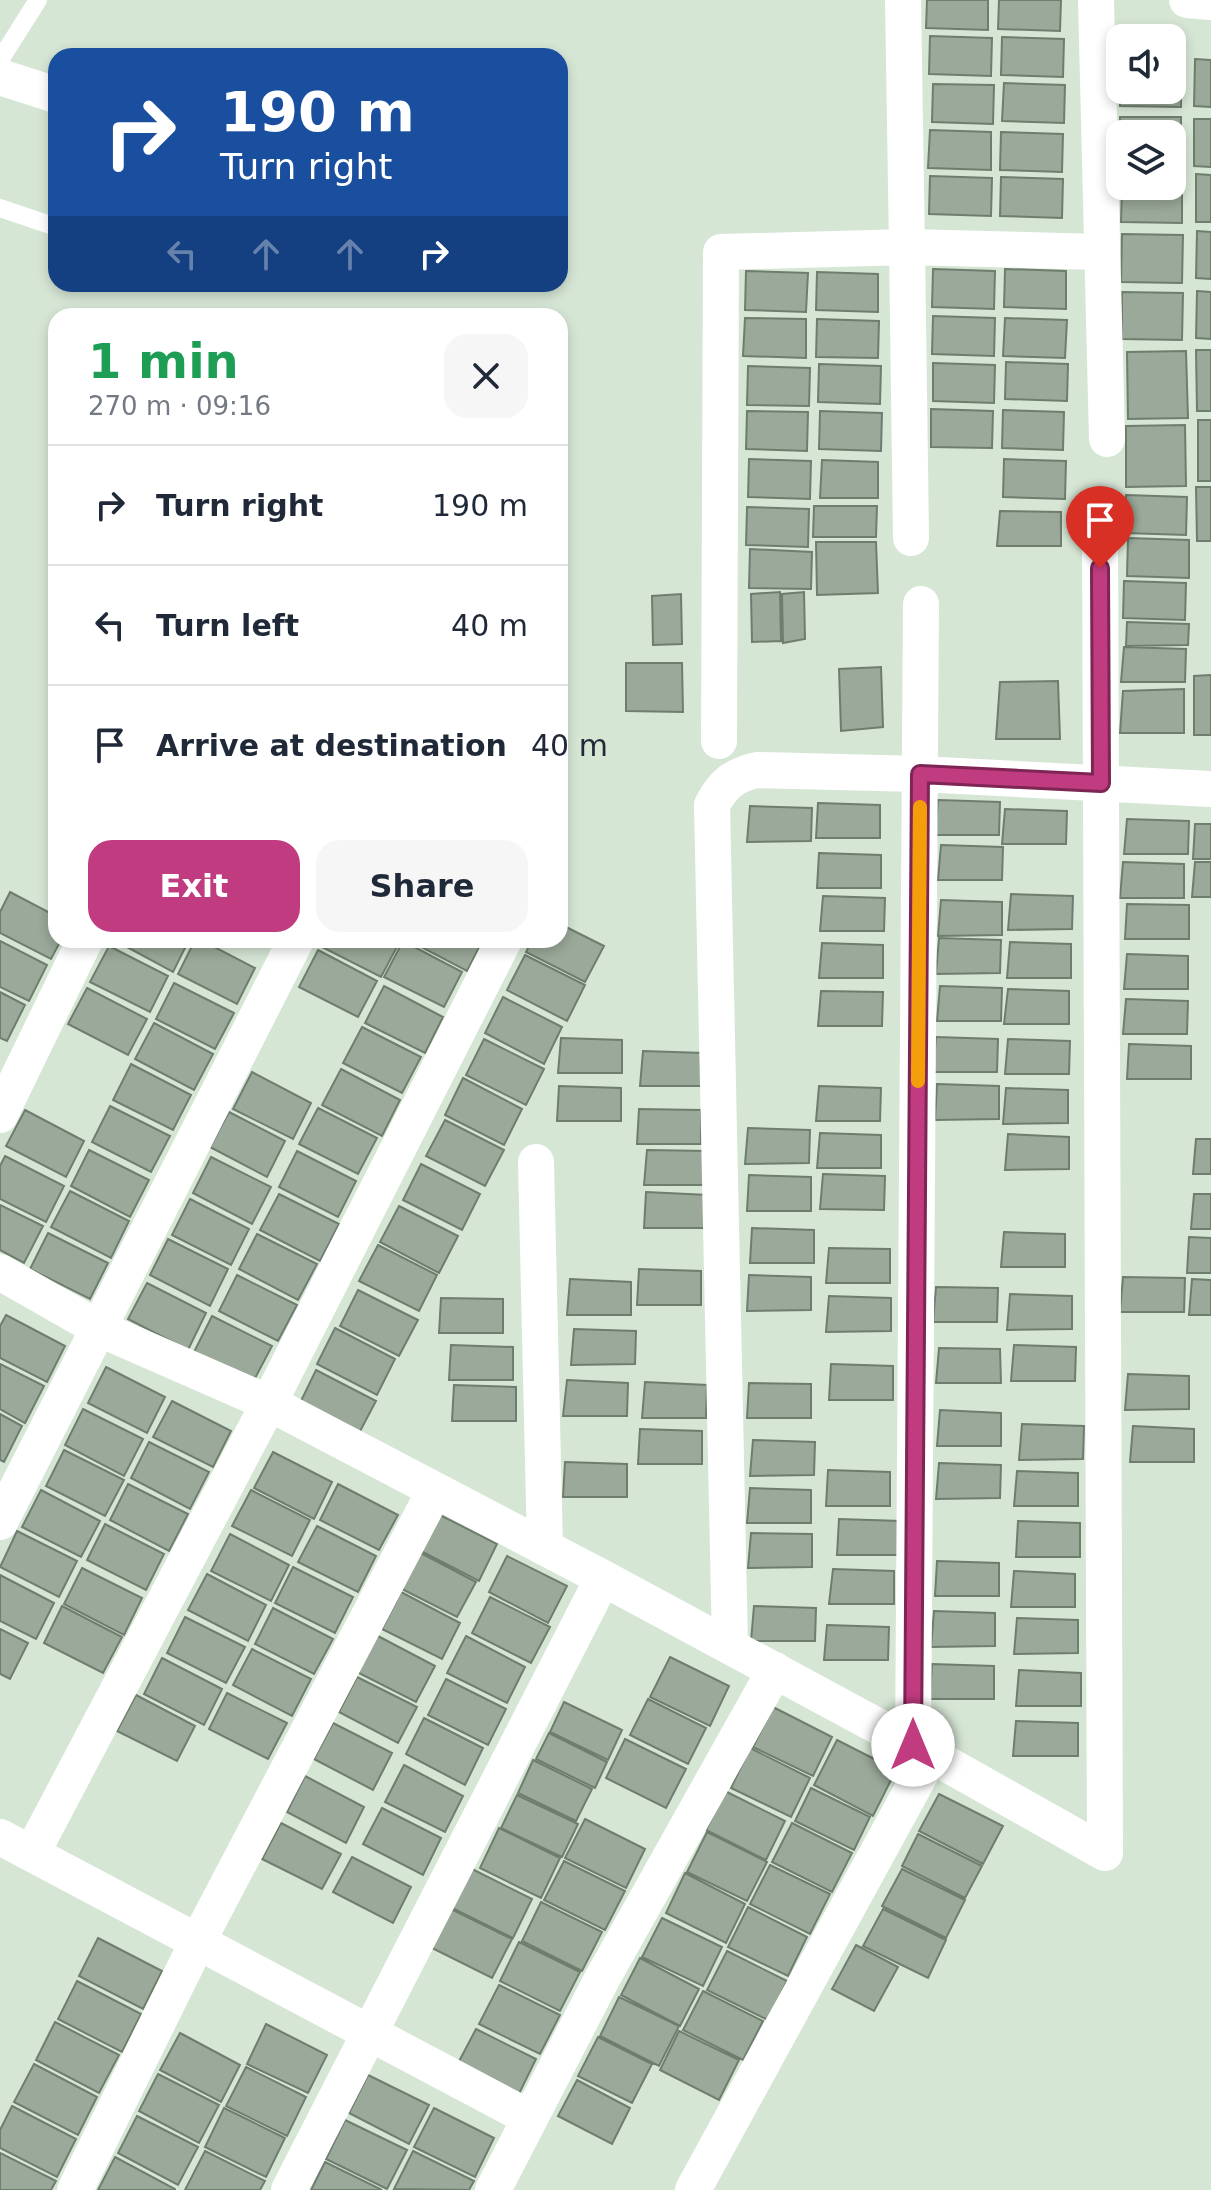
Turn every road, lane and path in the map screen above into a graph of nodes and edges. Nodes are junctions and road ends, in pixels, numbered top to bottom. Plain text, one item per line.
1 (38, 0) edge
2 (903, 0) edge
3 (1096, 0) edge
4 (1187, 0) edge
5 (1211, 2) edge
6 (0, 60) edge
7 (0, 77) edge
8 (48, 92) edge
9 (0, 208) edge
10 (48, 224) edge
11 (907, 247) junction
12 (1101, 252) junction
13 (1107, 439) dead end
14 (1100, 537) dead end
15 (911, 538) dead end
16 (921, 604) dead end
17 (719, 741) dead end
18 (920, 774) junction
19 (1101, 783) junction
20 (1211, 789) edge
21 (81, 948) edge
22 (292, 948) edge
23 (500, 948) edge
24 (0, 1115) edge
25 (536, 1162) dead end
26 (0, 1272) edge
27 (100, 1329) junction
28 (269, 1403) junction
29 (435, 1490) junction
30 (0, 1522) edge
31 (545, 1548) junction
32 (603, 1578) junction
33 (730, 1646) junction
34 (775, 1670) junction
35 (922, 1750) junction
36 (0, 1837) edge
37 (32, 1853) junction
38 (198, 1941) junction
39 (368, 2033) junction
40 (530, 2118) junction
41 (75, 2190) edge
42 (289, 2190) edge
43 (493, 2190) edge
44 (693, 2190) edge

1 - 6 lane
2 - 11 street
3 - 12 street
4 - 5 street
7 - 8 street
9 - 10 lane
11 - 12 street
11 - 15 street
11 - 17 street
12 - 13 street
14 - 19 street
16 - 18 street
18 - 19 street
18 - 33 street
18 - 35 street
19 - 20 street
19 - 35 street
21 - 24 street
22 - 27 street
23 - 28 street
25 - 31 street
26 - 27 street
27 - 28 street
27 - 30 street
28 - 29 street
28 - 37 street
29 - 31 street
29 - 38 street
31 - 32 street
32 - 33 street
32 - 39 street
33 - 34 street
34 - 35 street
34 - 40 street
35 - 44 street
36 - 37 street
37 - 38 street
38 - 39 street
38 - 41 street
39 - 40 street
39 - 42 street
40 - 43 street

